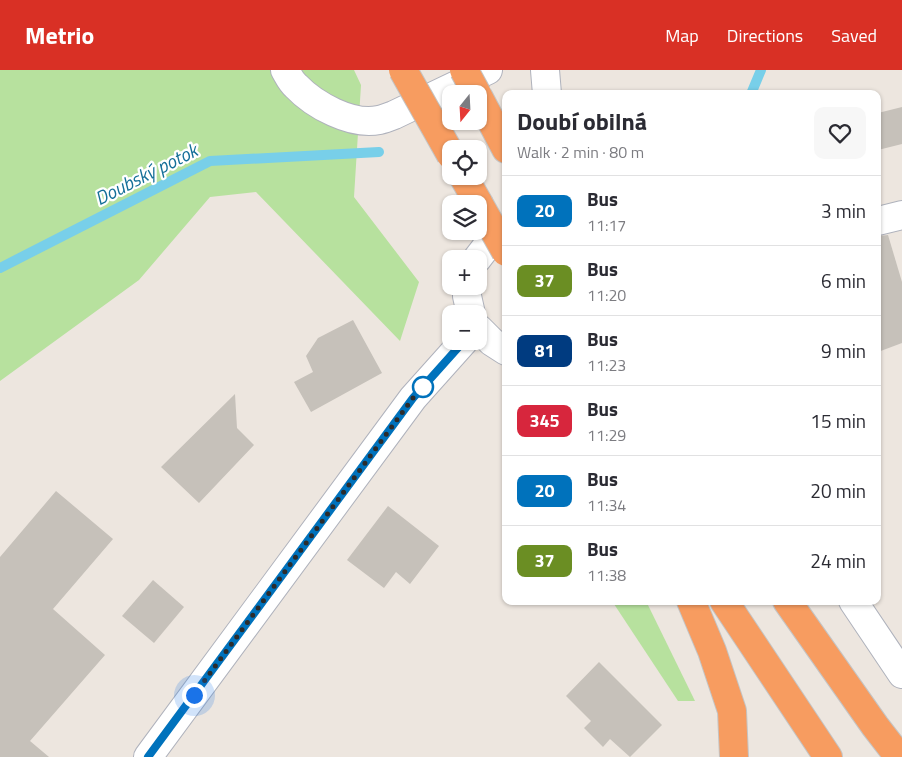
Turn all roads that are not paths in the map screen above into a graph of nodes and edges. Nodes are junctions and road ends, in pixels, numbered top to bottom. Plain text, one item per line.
1 (285, 70) edge
2 (403, 70) edge
3 (464, 70) edge
4 (488, 70) edge
5 (545, 70) edge
6 (472, 85) edge
7 (547, 90) edge
8 (488, 115) edge
9 (442, 140) edge
10 (502, 141) edge
11 (902, 215) edge
12 (487, 218) edge
13 (881, 220) edge
14 (502, 237) edge
15 (502, 245) edge
16 (484, 250) edge
17 (487, 337) edge
18 (502, 348) edge
19 (456, 350) edge
20 (693, 605) edge
21 (727, 605) edge
22 (790, 605) edge
23 (856, 605) edge
24 (902, 674) edge
25 (148, 757) edge
26 (734, 757) edge
27 (828, 757) edge
28 (899, 757) edge

1 - 4 street
2 - 9 highway, bridge
3 - 6 highway, bridge
5 - 7 street
8 - 10 highway
11 - 13 street
12 - 15 highway, bridge
14 - 16 street
17 - 18 street
19 - 25 street
20 - 26 highway
21 - 27 highway
22 - 28 highway
23 - 24 street

